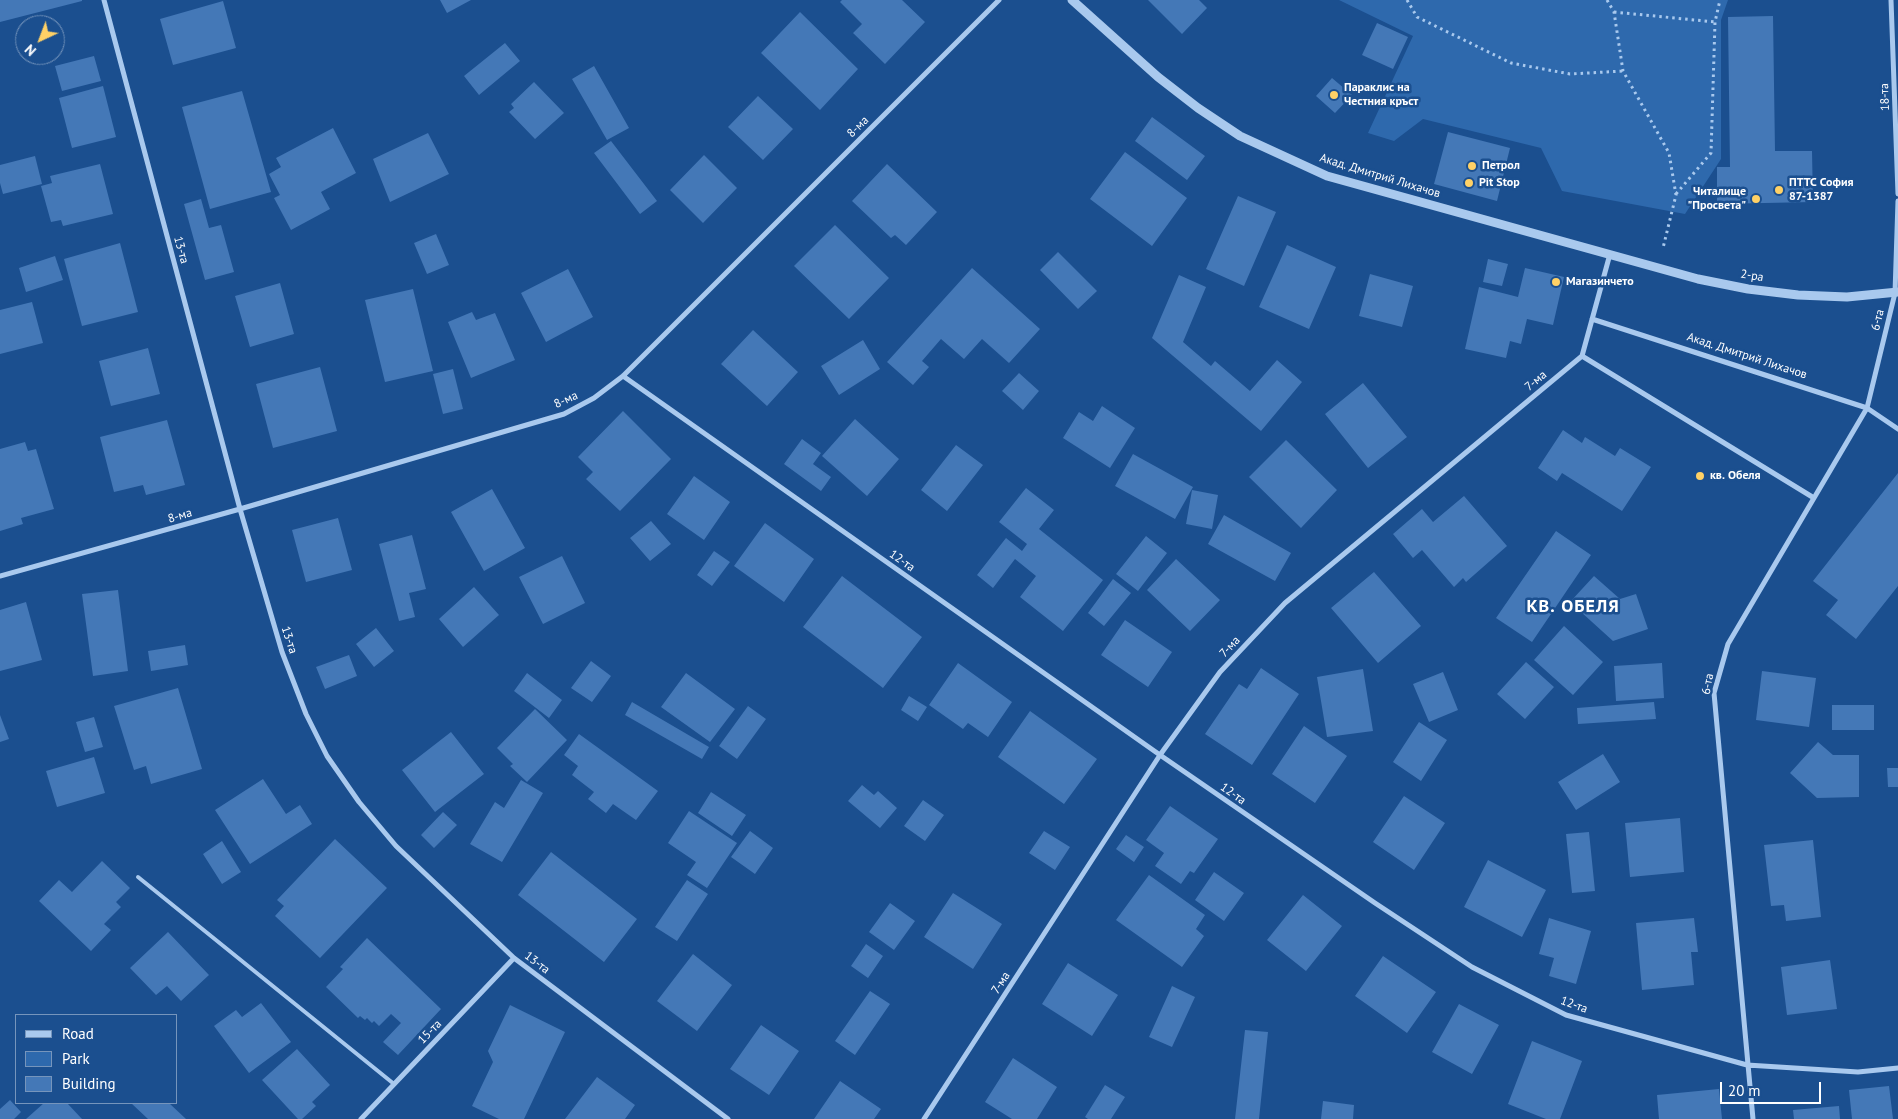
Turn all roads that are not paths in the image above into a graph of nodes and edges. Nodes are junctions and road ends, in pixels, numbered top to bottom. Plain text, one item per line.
1 (104, 0) edge
2 (999, 0) edge
3 (1072, 0) edge
4 (1891, 0) edge
5 (1898, 194) edge
6 (1898, 201) edge
7 (1610, 254) junction
8 (1896, 293) edge
9 (1592, 319) junction
10 (1582, 356) junction
11 (623, 376) junction
12 (1867, 408) junction
13 (1898, 429) edge
14 (1814, 498) junction
15 (240, 509) junction
16 (0, 576) edge
17 (1160, 755) junction
18 (138, 877) dead end
19 (514, 958) junction
20 (1747, 1065) junction
21 (1898, 1068) edge
22 (394, 1084) junction
23 (361, 1119) edge
24 (728, 1119) edge
25 (924, 1119) edge
26 (1753, 1119) edge

1 - 15 street, 13-та
2 - 11 street, 8-ма
3 - 7 street, Акад. Дмитрий Лихачов
4 - 5 street, 18-та
6 - 8 street
7 - 8 street, 2-ра
7 - 9 street
8 - 12 street, 6-та
9 - 10 street
9 - 12 street, Акад. Дмитрий Лихачов
10 - 14 street
10 - 17 street, 7-ма
11 - 15 street, 8-ма
11 - 17 street, 12-та
12 - 13 street, Акад. Дмитрий Лихачов
12 - 14 street, 6-та
14 - 20 street, 6-та
15 - 16 street, 8-ма
15 - 19 street, 13-та
17 - 20 street, 12-та
17 - 25 street, 7-ма
18 - 22 lane
19 - 22 street, 15-та
19 - 24 street, 13-та
20 - 21 street, 12-та
20 - 26 street, 6-та
22 - 23 street, 15-та

